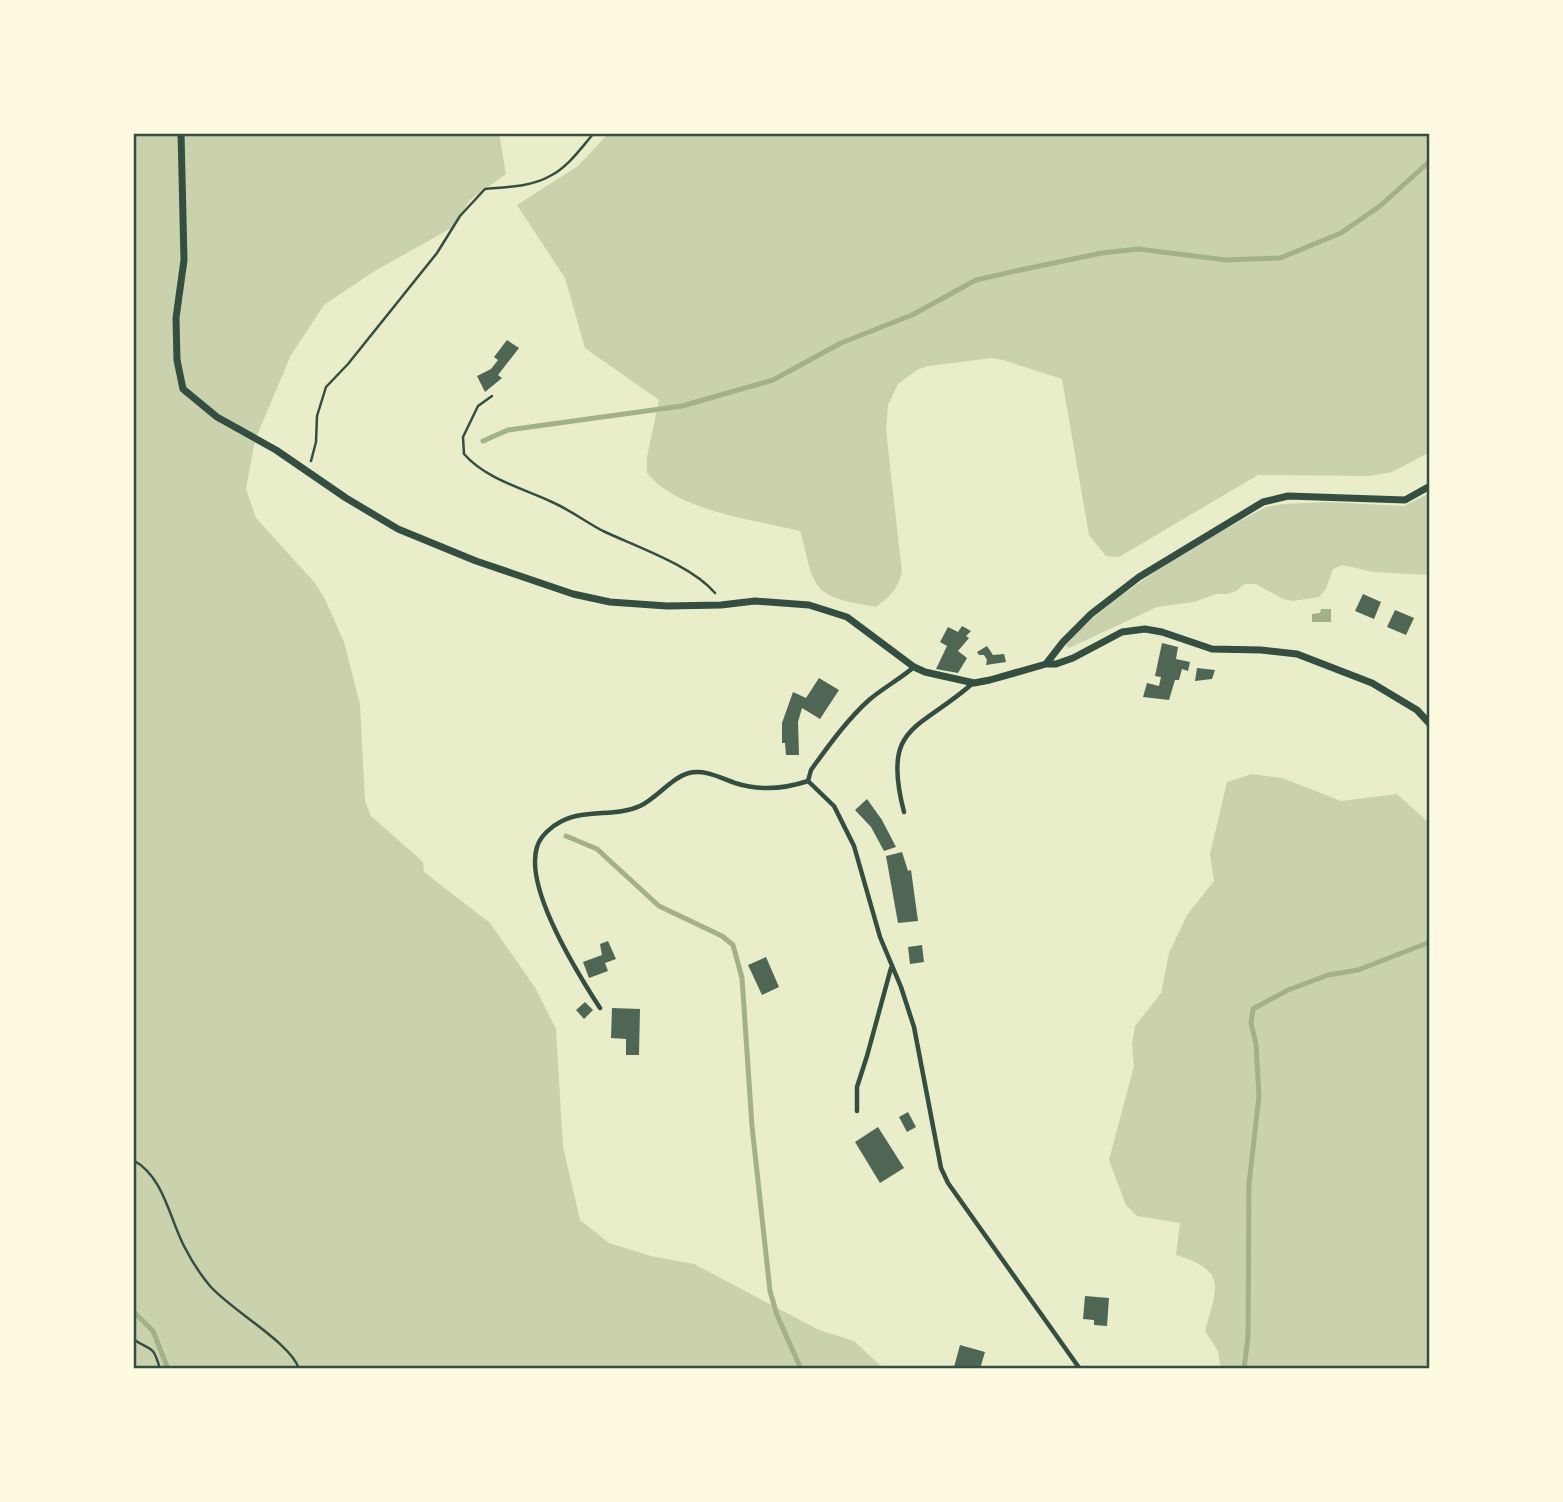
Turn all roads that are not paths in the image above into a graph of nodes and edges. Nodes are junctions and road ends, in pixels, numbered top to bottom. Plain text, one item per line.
1 (181, 133) edge
2 (1430, 486) edge
3 (1046, 664) junction
4 (914, 667) junction
5 (974, 682) junction
6 (1430, 724) edge
7 (808, 781) junction
8 (904, 813) dead end
9 (891, 967) junction
10 (600, 1008) dead end
11 (857, 1111) dead end
12 (1080, 1369) edge

1 - 4 street
2 - 3 street
3 - 5 street
3 - 6 street
4 - 5 street
4 - 7 lane
5 - 8 lane
7 - 9 lane
7 - 10 lane
9 - 11 lane
9 - 12 lane

